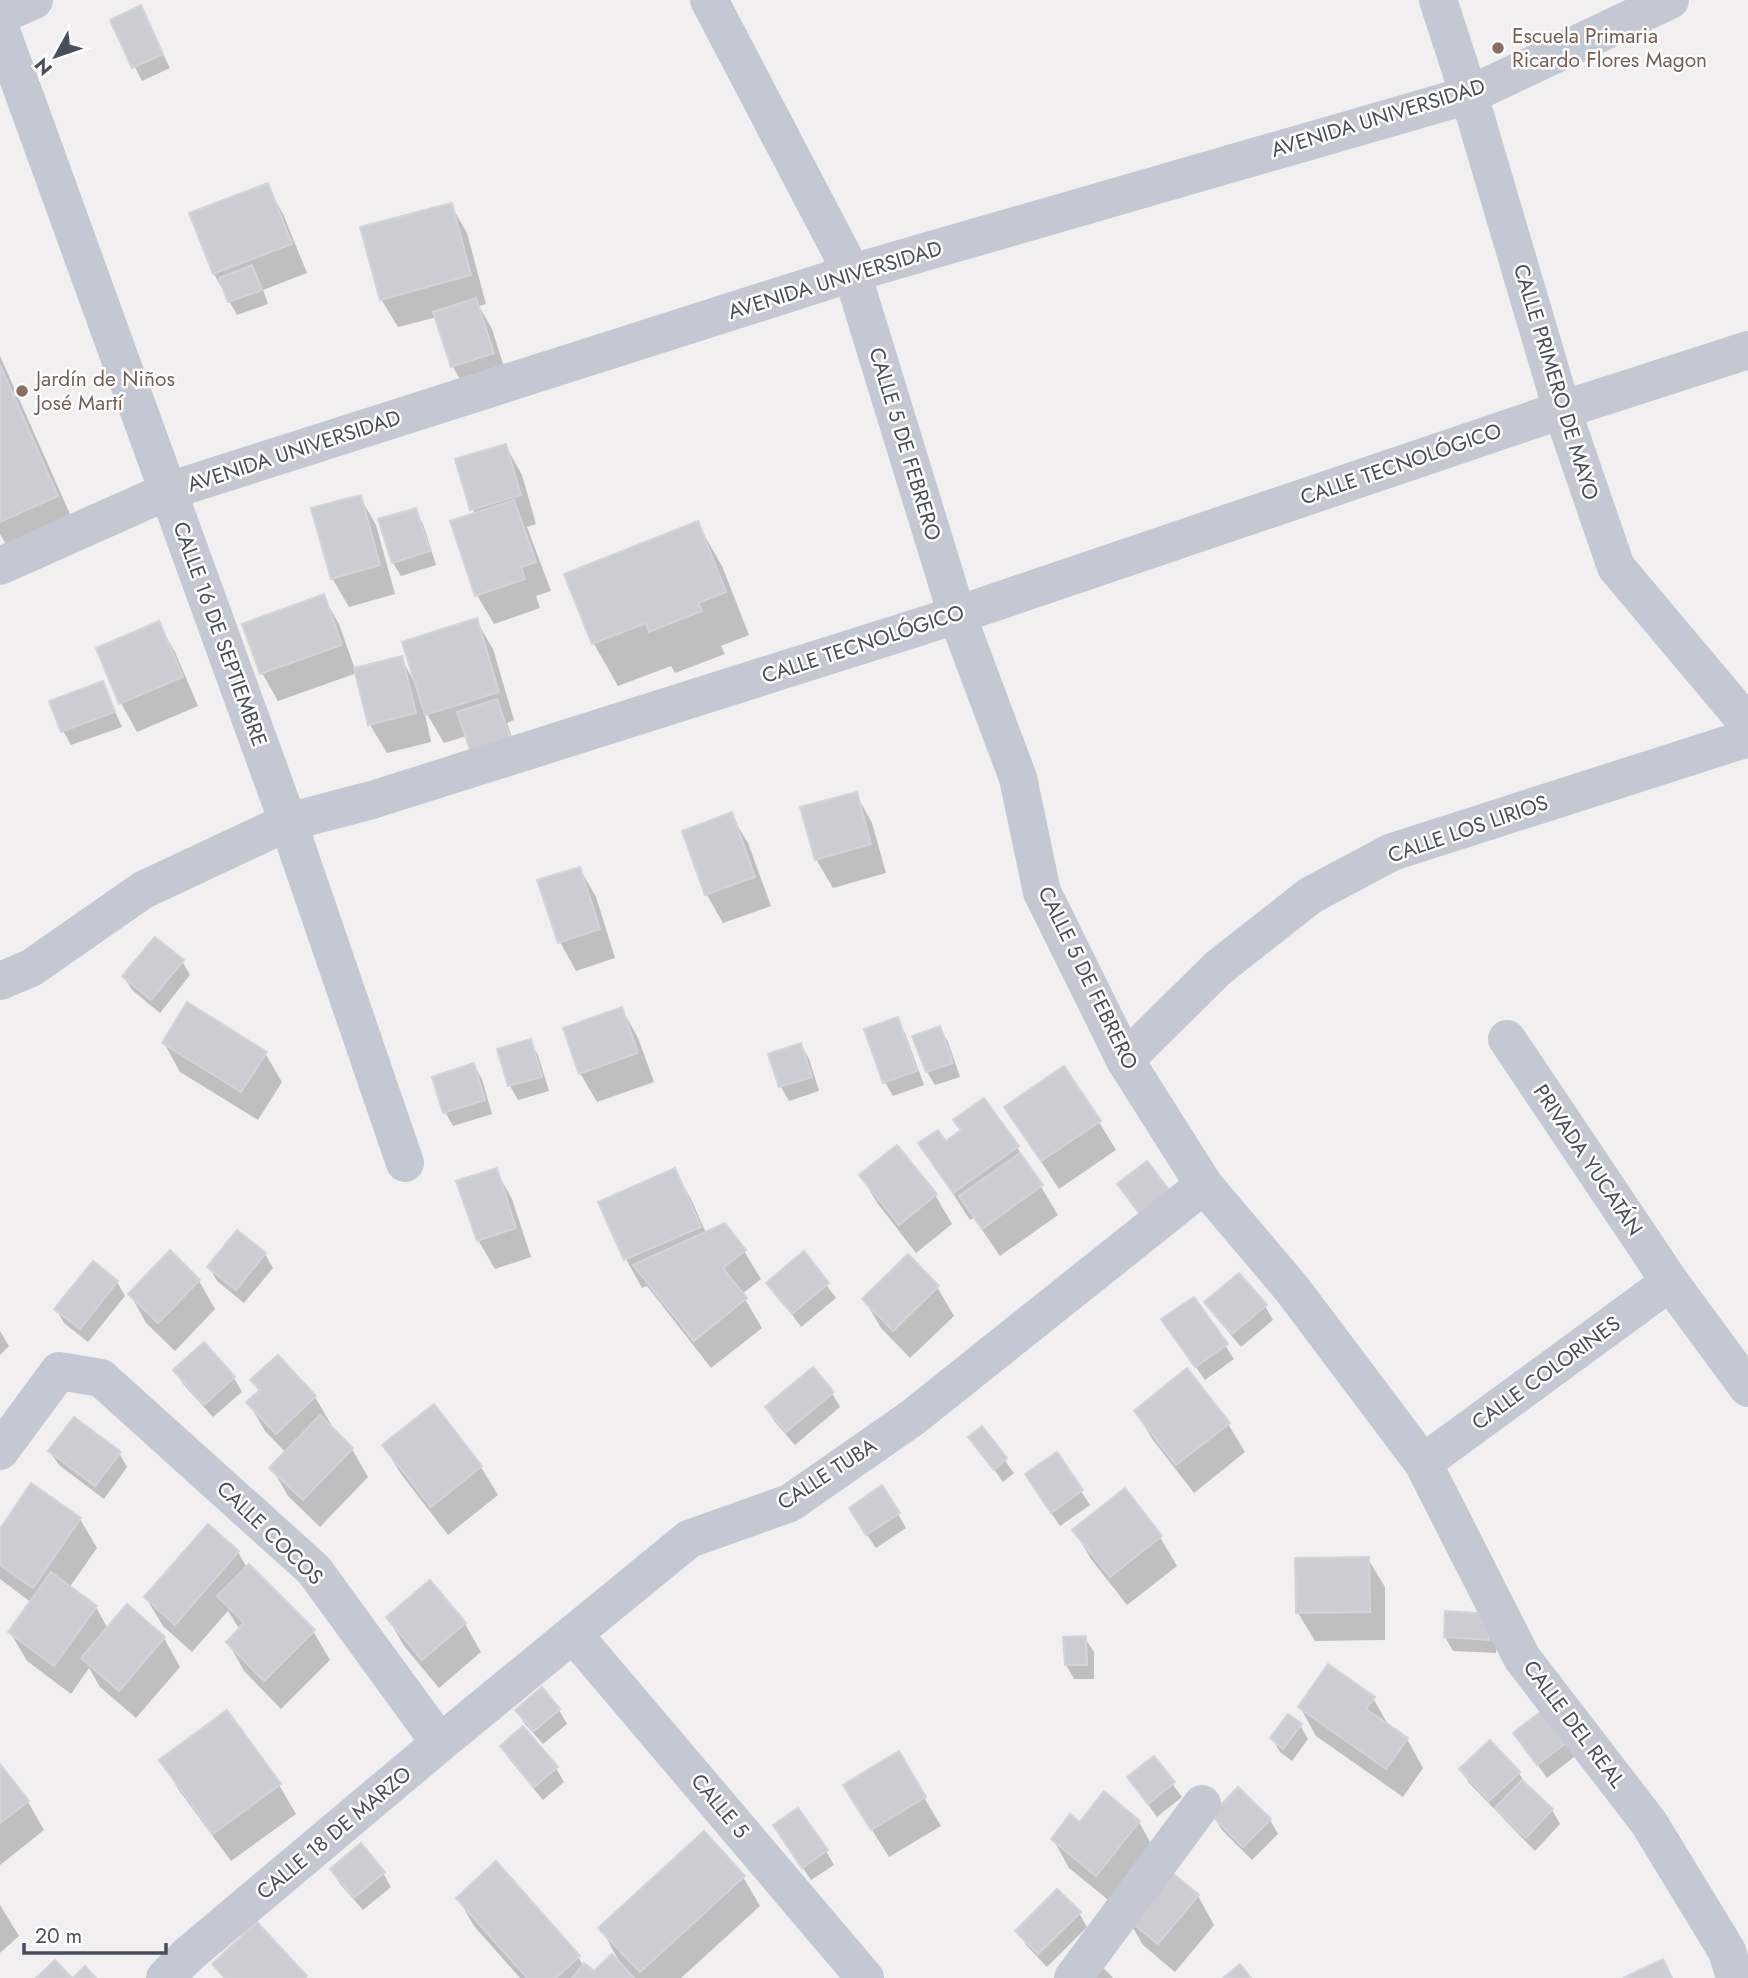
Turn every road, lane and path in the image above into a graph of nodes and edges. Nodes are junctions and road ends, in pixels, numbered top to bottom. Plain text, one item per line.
1 (34, 0) edge
2 (709, 0) edge
3 (1438, 0) edge
4 (1670, 0) edge
5 (0, 15) edge
6 (4, 50) edge
7 (1469, 94) junction
8 (852, 273) junction
9 (1748, 350) edge
10 (1562, 410) junction
11 (169, 491) junction
12 (0, 566) edge
13 (957, 615) junction
14 (1748, 724) edge
15 (1748, 738) edge
16 (288, 822) junction
17 (0, 981) edge
18 (1507, 1039) dead end
19 (1125, 1060) junction
20 (405, 1163) dead end
21 (1204, 1185) junction
22 (1670, 1282) junction
23 (1748, 1388) edge
24 (0, 1451) edge
25 (1423, 1463) junction
26 (574, 1635) junction
27 (440, 1743) junction
28 (1202, 1804) dead end
29 (164, 1978) edge
30 (865, 1978) edge
31 (1073, 1978) edge
32 (1735, 1978) edge

1 - 5 street
2 - 8 street, CALLE 5 DE FEBRERO
3 - 7 street, CALLE PRIMERO DE MAYO
4 - 7 street, AVENIDA UNIVERSIDAD
6 - 11 street, CALLE 16 DE SEPTIEMBRE
7 - 8 street, AVENIDA UNIVERSIDAD
7 - 10 street, CALLE PRIMERO DE MAYO
8 - 11 street, AVENIDA UNIVERSIDAD
8 - 13 street, CALLE 5 DE FEBRERO
9 - 10 street, CALLE TECNOLÓGICO
10 - 13 street, CALLE TECNOLÓGICO
10 - 14 street, CALLE PRIMERO DE MAYO
11 - 12 street, AVENIDA UNIVERSIDAD
11 - 16 street, CALLE 16 DE SEPTIEMBRE
13 - 16 street, CALLE TECNOLÓGICO
13 - 19 street, CALLE 5 DE FEBRERO
15 - 19 street, CALLE LOS LIRIOS
16 - 17 street, CALLE TECNOLÓGICO
16 - 20 street, CALLE 16 DE SEPTIEMBRE
18 - 22 street, PRIVADA YUCATÁN
19 - 21 street, CALLE 5 DE FEBRERO
21 - 25 street, CALLE 5 DE FEBRERO
21 - 26 street, CALLE TUBA
22 - 23 street, PRIVADA YUCATÁN
22 - 25 street, CALLE COLORINES
24 - 27 street, CALLE COCOS
25 - 32 street, CALLE DEL REAL
26 - 27 street, CALLE TUBA
26 - 30 street, CALLE 5
27 - 29 street, CALLE 18 DE MARZO
28 - 31 street

